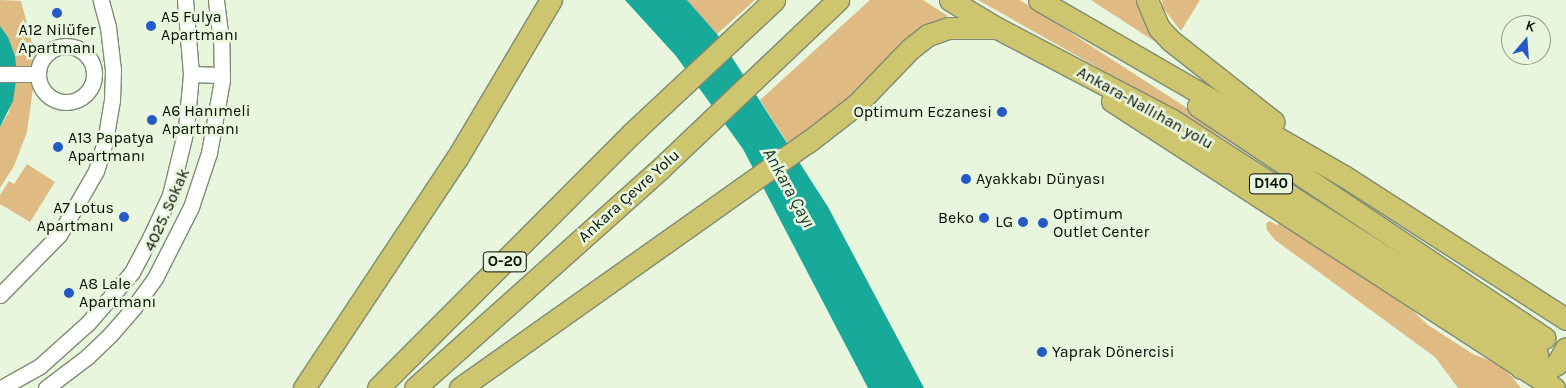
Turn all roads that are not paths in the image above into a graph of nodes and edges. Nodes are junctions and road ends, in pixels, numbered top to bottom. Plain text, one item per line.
1 (102, 0) edge
2 (185, 0) edge
3 (774, 0) edge
4 (838, 0) edge
5 (950, 0) edge
6 (1039, 0) edge
7 (1147, 0) edge
8 (218, 2) edge
9 (548, 4) edge
10 (997, 28) junction
11 (1084, 28) junction
12 (1047, 55) junction
13 (0, 74) edge
14 (38, 74) dead end
15 (192, 74) junction
16 (221, 74) junction
17 (1344, 176) junction
18 (0, 295) edge
19 (1562, 314) edge
20 (1566, 333) edge
21 (1566, 348) edge
22 (1521, 368) junction
23 (1, 388) edge
24 (46, 388) edge
25 (304, 388) edge
26 (378, 388) edge
27 (415, 388) edge
28 (460, 388) edge
29 (1532, 388) edge
30 (1554, 388) edge

1 - 18 street
2 - 15 street
3 - 26 highway, O-20
4 - 27 highway, Ankara Çevre Yolu / O-20
5 - 10 highway, Ankara-Nallıhan yolu / D140
6 - 11 highway, D140
7 - 17 highway
8 - 16 street, 4025. Sokak
9 - 25 highway
10 - 12 highway, Ankara-Nallıhan yolu / D140
10 - 28 highway
11 - 12 highway, Ankara-Nallıhan yolu / D140
11 - 17 highway
12 - 22 highway
13 - 14 street
15 - 16 street
15 - 23 street
16 - 24 street, 4025. Sokak
17 - 19 highway
19 - 20 highway
21 - 22 highway
22 - 29 highway
22 - 30 highway

